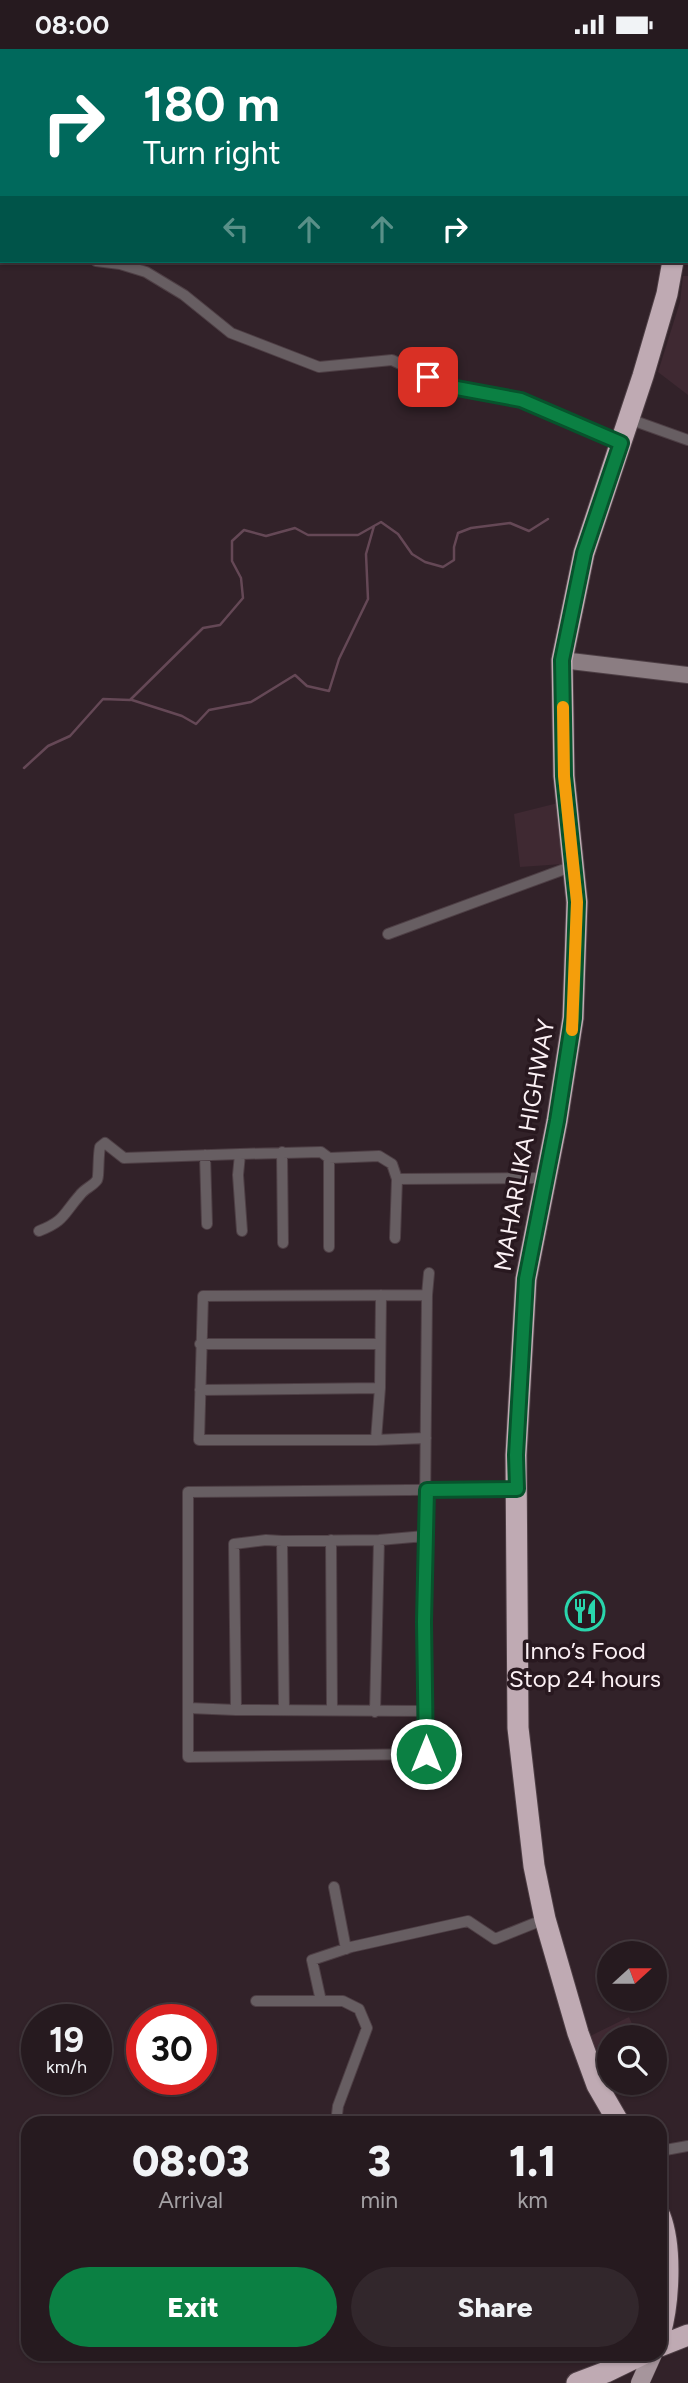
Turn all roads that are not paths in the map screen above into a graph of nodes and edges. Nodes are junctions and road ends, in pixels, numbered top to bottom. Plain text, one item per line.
1 (112, 263) edge
2 (678, 263) edge
3 (629, 419) junction
4 (688, 440) edge
5 (621, 443) junction
6 (562, 660) junction
7 (688, 675) edge
8 (573, 866) junction
9 (388, 934) dead end
10 (282, 1152) junction
11 (240, 1154) junction
12 (205, 1155) junction
13 (329, 1158) junction
14 (546, 1178) junction
15 (397, 1179) junction
16 (207, 1224) dead end
17 (39, 1231) dead end
18 (242, 1231) dead end
19 (395, 1238) dead end
20 (283, 1243) dead end
21 (329, 1247) dead end
22 (429, 1273) dead end
23 (381, 1295) junction
24 (427, 1295) junction
25 (380, 1344) junction
26 (200, 1345) junction
27 (380, 1388) junction
28 (200, 1390) junction
29 (426, 1438) junction
30 (376, 1440) junction
31 (517, 1489) junction
32 (427, 1490) junction
33 (425, 1536) junction
34 (331, 1540) junction
35 (379, 1540) junction
36 (282, 1541) junction
37 (189, 1707) junction
38 (236, 1710) junction
39 (284, 1710) junction
40 (332, 1710) junction
41 (375, 1711) junction
42 (427, 1711) junction
43 (334, 1887) dead end
44 (545, 1919) junction
45 (346, 1949) junction
46 (256, 2001) dead end
47 (321, 2001) junction
48 (337, 2116) edge
49 (615, 2116) edge
50 (688, 2146) edge
51 (667, 2150) edge
52 (667, 2259) edge
53 (667, 2307) joint
54 (688, 2322) edge
55 (688, 2335) edge
56 (667, 2343) edge
57 (629, 2361) edge
58 (642, 2361) edge
59 (648, 2361) edge
60 (577, 2383) edge
61 (614, 2383) edge
62 (640, 2383) edge

1 - 5 street
2 - 3 highway, MAHARLIKA HIGHWAY
3 - 4 street
3 - 5 highway, MAHARLIKA HIGHWAY
5 - 6 highway, MAHARLIKA HIGHWAY
6 - 7 street
6 - 8 highway, MAHARLIKA HIGHWAY
8 - 9 street
8 - 14 highway, MAHARLIKA HIGHWAY
10 - 11 street
10 - 13 street
10 - 20 street
11 - 12 street
11 - 18 street
12 - 16 street
12 - 17 street
13 - 15 street
13 - 21 street
14 - 15 street
14 - 31 highway, MAHARLIKA HIGHWAY
15 - 19 street
22 - 24 street
23 - 24 street
23 - 25 street
23 - 26 street
24 - 29 street
25 - 26 street
25 - 27 street
26 - 28 street
27 - 28 street
27 - 30 street
28 - 30 street
29 - 30 street
29 - 32 street
31 - 32 street
31 - 44 highway, MAHARLIKA HIGHWAY
32 - 33 street
32 - 37 street
33 - 35 street
33 - 42 street
34 - 35 street
34 - 36 street
34 - 40 street
35 - 41 street
36 - 38 street
36 - 39 street
37 - 38 street
37 - 42 street
38 - 39 street
39 - 40 street
40 - 41 street
41 - 42 street
43 - 45 street
44 - 45 street
44 - 49 highway, MAHARLIKA HIGHWAY
45 - 47 street
46 - 47 street
47 - 48 street
50 - 51 street
52 - 53 highway
53 - 54 highway
55 - 56 highway
57 - 60 highway
58 - 61 highway
59 - 62 main road

